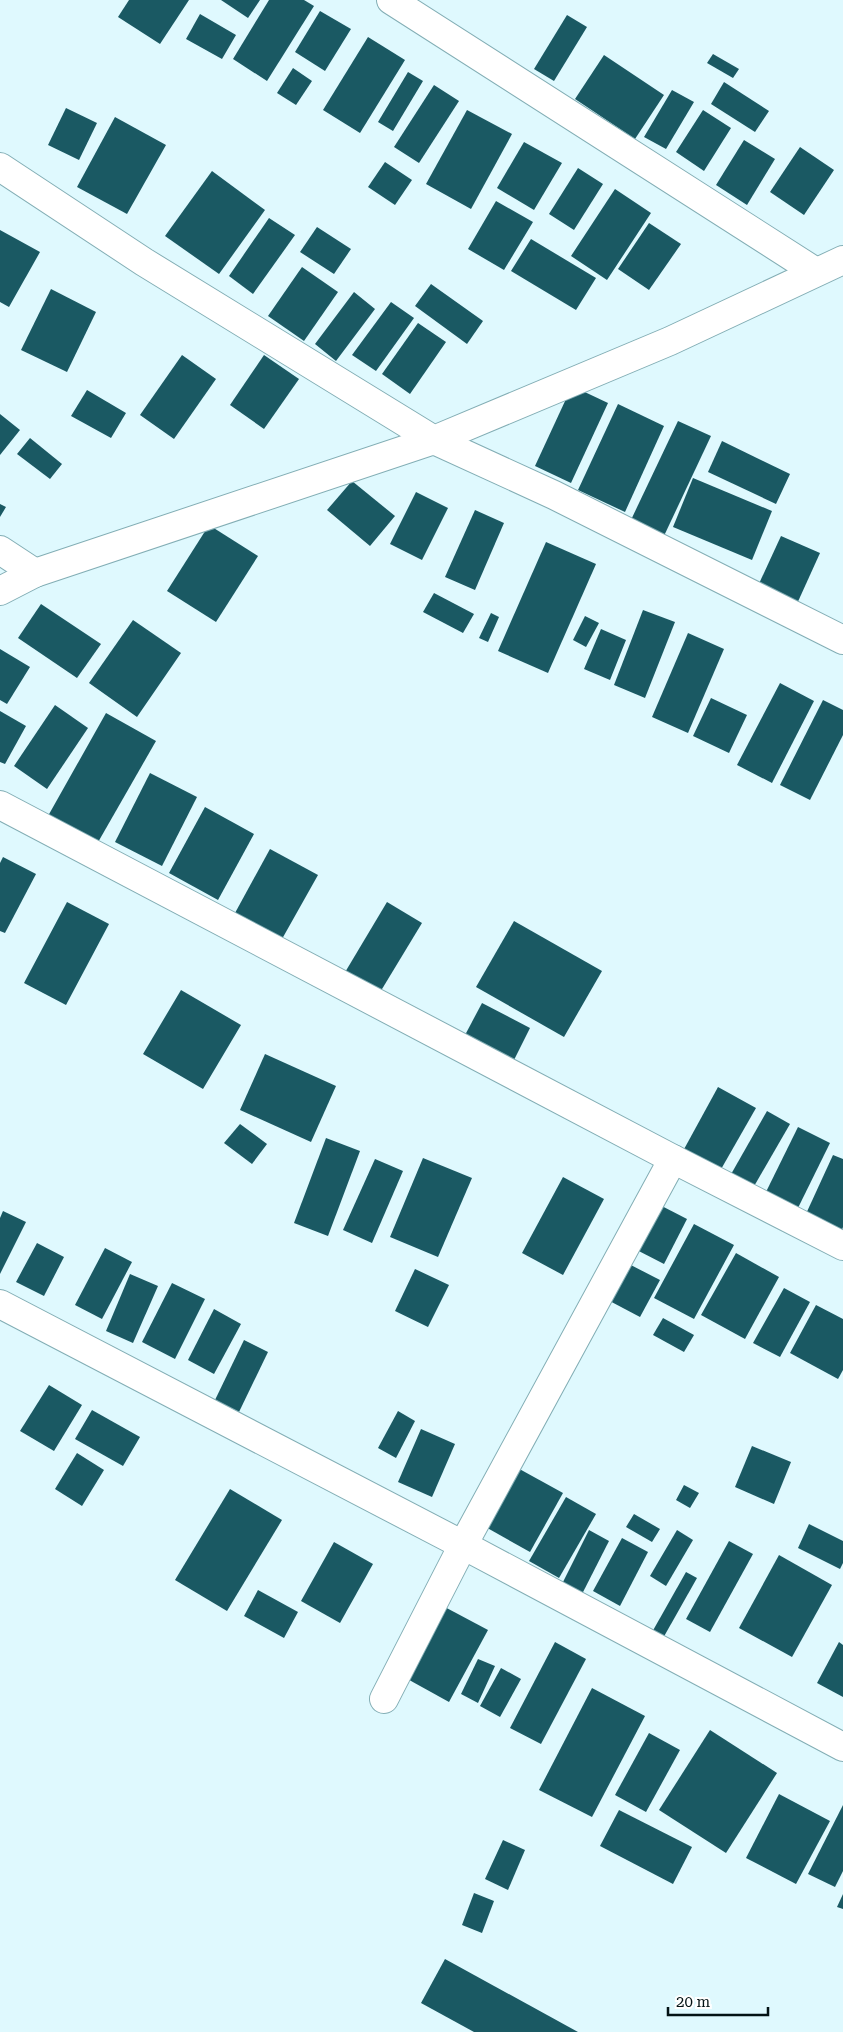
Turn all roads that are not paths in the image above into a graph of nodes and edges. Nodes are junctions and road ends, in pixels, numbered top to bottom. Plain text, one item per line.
1 (391, 0) edge
2 (0, 167) edge
3 (843, 260) edge
4 (816, 272) junction
5 (434, 440) junction
6 (0, 550) edge
7 (35, 574) junction
8 (0, 591) edge
9 (843, 640) edge
10 (0, 805) edge
11 (673, 1160) junction
12 (843, 1246) edge
13 (0, 1304) edge
14 (462, 1545) junction
15 (384, 1699) dead end
16 (843, 1747) edge

1 - 4 street
2 - 5 street
3 - 4 street
4 - 5 street
5 - 7 street
5 - 9 street
6 - 7 street
7 - 8 street
10 - 11 street
11 - 12 street
11 - 14 street
13 - 14 street
14 - 15 street
14 - 16 street

